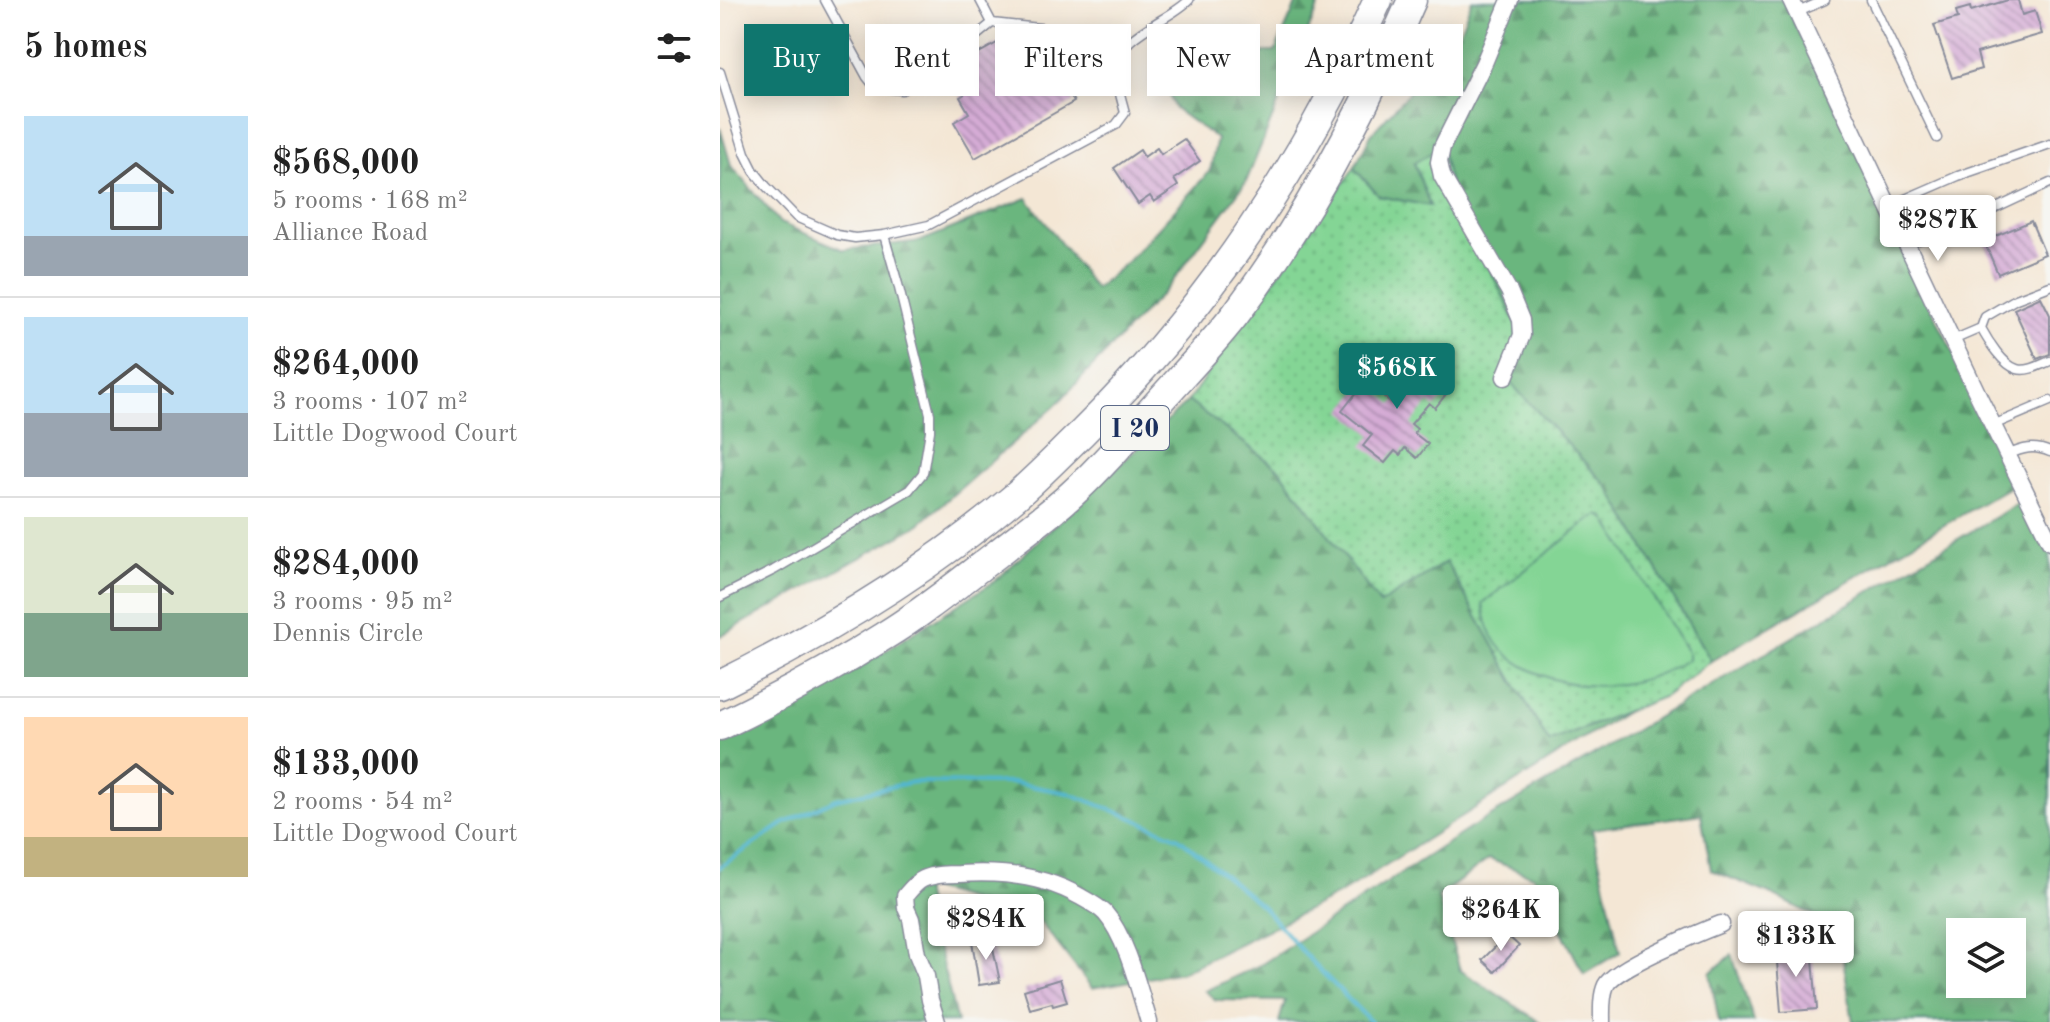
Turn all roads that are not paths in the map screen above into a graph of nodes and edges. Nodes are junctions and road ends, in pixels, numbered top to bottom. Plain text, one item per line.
1 (825, 0) edge
2 (980, 0) edge
3 (1189, 0) edge
4 (1378, 0) edge
5 (1412, 0) edge
6 (1510, 0) edge
7 (1825, 0) edge
8 (1871, 0) edge
9 (1794, 6) edge
10 (992, 23) junction
11 (1001, 24) edge
12 (1131, 41) edge
13 (720, 72) edge
14 (1122, 96) edge
15 (1937, 138) dead end
16 (2050, 144) edge
17 (2050, 183) edge
18 (1889, 206) junction
19 (884, 235) junction
20 (1907, 244) junction
21 (2050, 286) edge
22 (1981, 328) junction
23 (1952, 340) junction
24 (2050, 361) edge
25 (1505, 377) dead end
26 (2050, 401) edge
27 (1993, 426) junction
28 (2050, 452) edge
29 (2007, 455) junction
30 (2049, 538) edge
31 (720, 597) edge
32 (720, 685) edge
33 (720, 726) edge
34 (1721, 924) dead end
35 (937, 1022) edge
36 (1149, 1022) edge
37 (1602, 1022) edge

1 - 10 lane
2 - 10 lane
3 - 12 lane
4 - 32 highway, I 20
5 - 33 highway, I 20
6 - 25 street
7 - 9 lane
8 - 15 lane
9 - 18 street
10 - 11 lane
13 - 19 lane
14 - 19 lane
16 - 18 lane
17 - 20 lane
18 - 20 street
19 - 31 lane
20 - 23 street
21 - 22 lane
22 - 23 lane
22 - 24 lane
23 - 27 street
26 - 27 lane
27 - 29 street
28 - 29 lane
29 - 30 street
34 - 37 street
35 - 36 street

